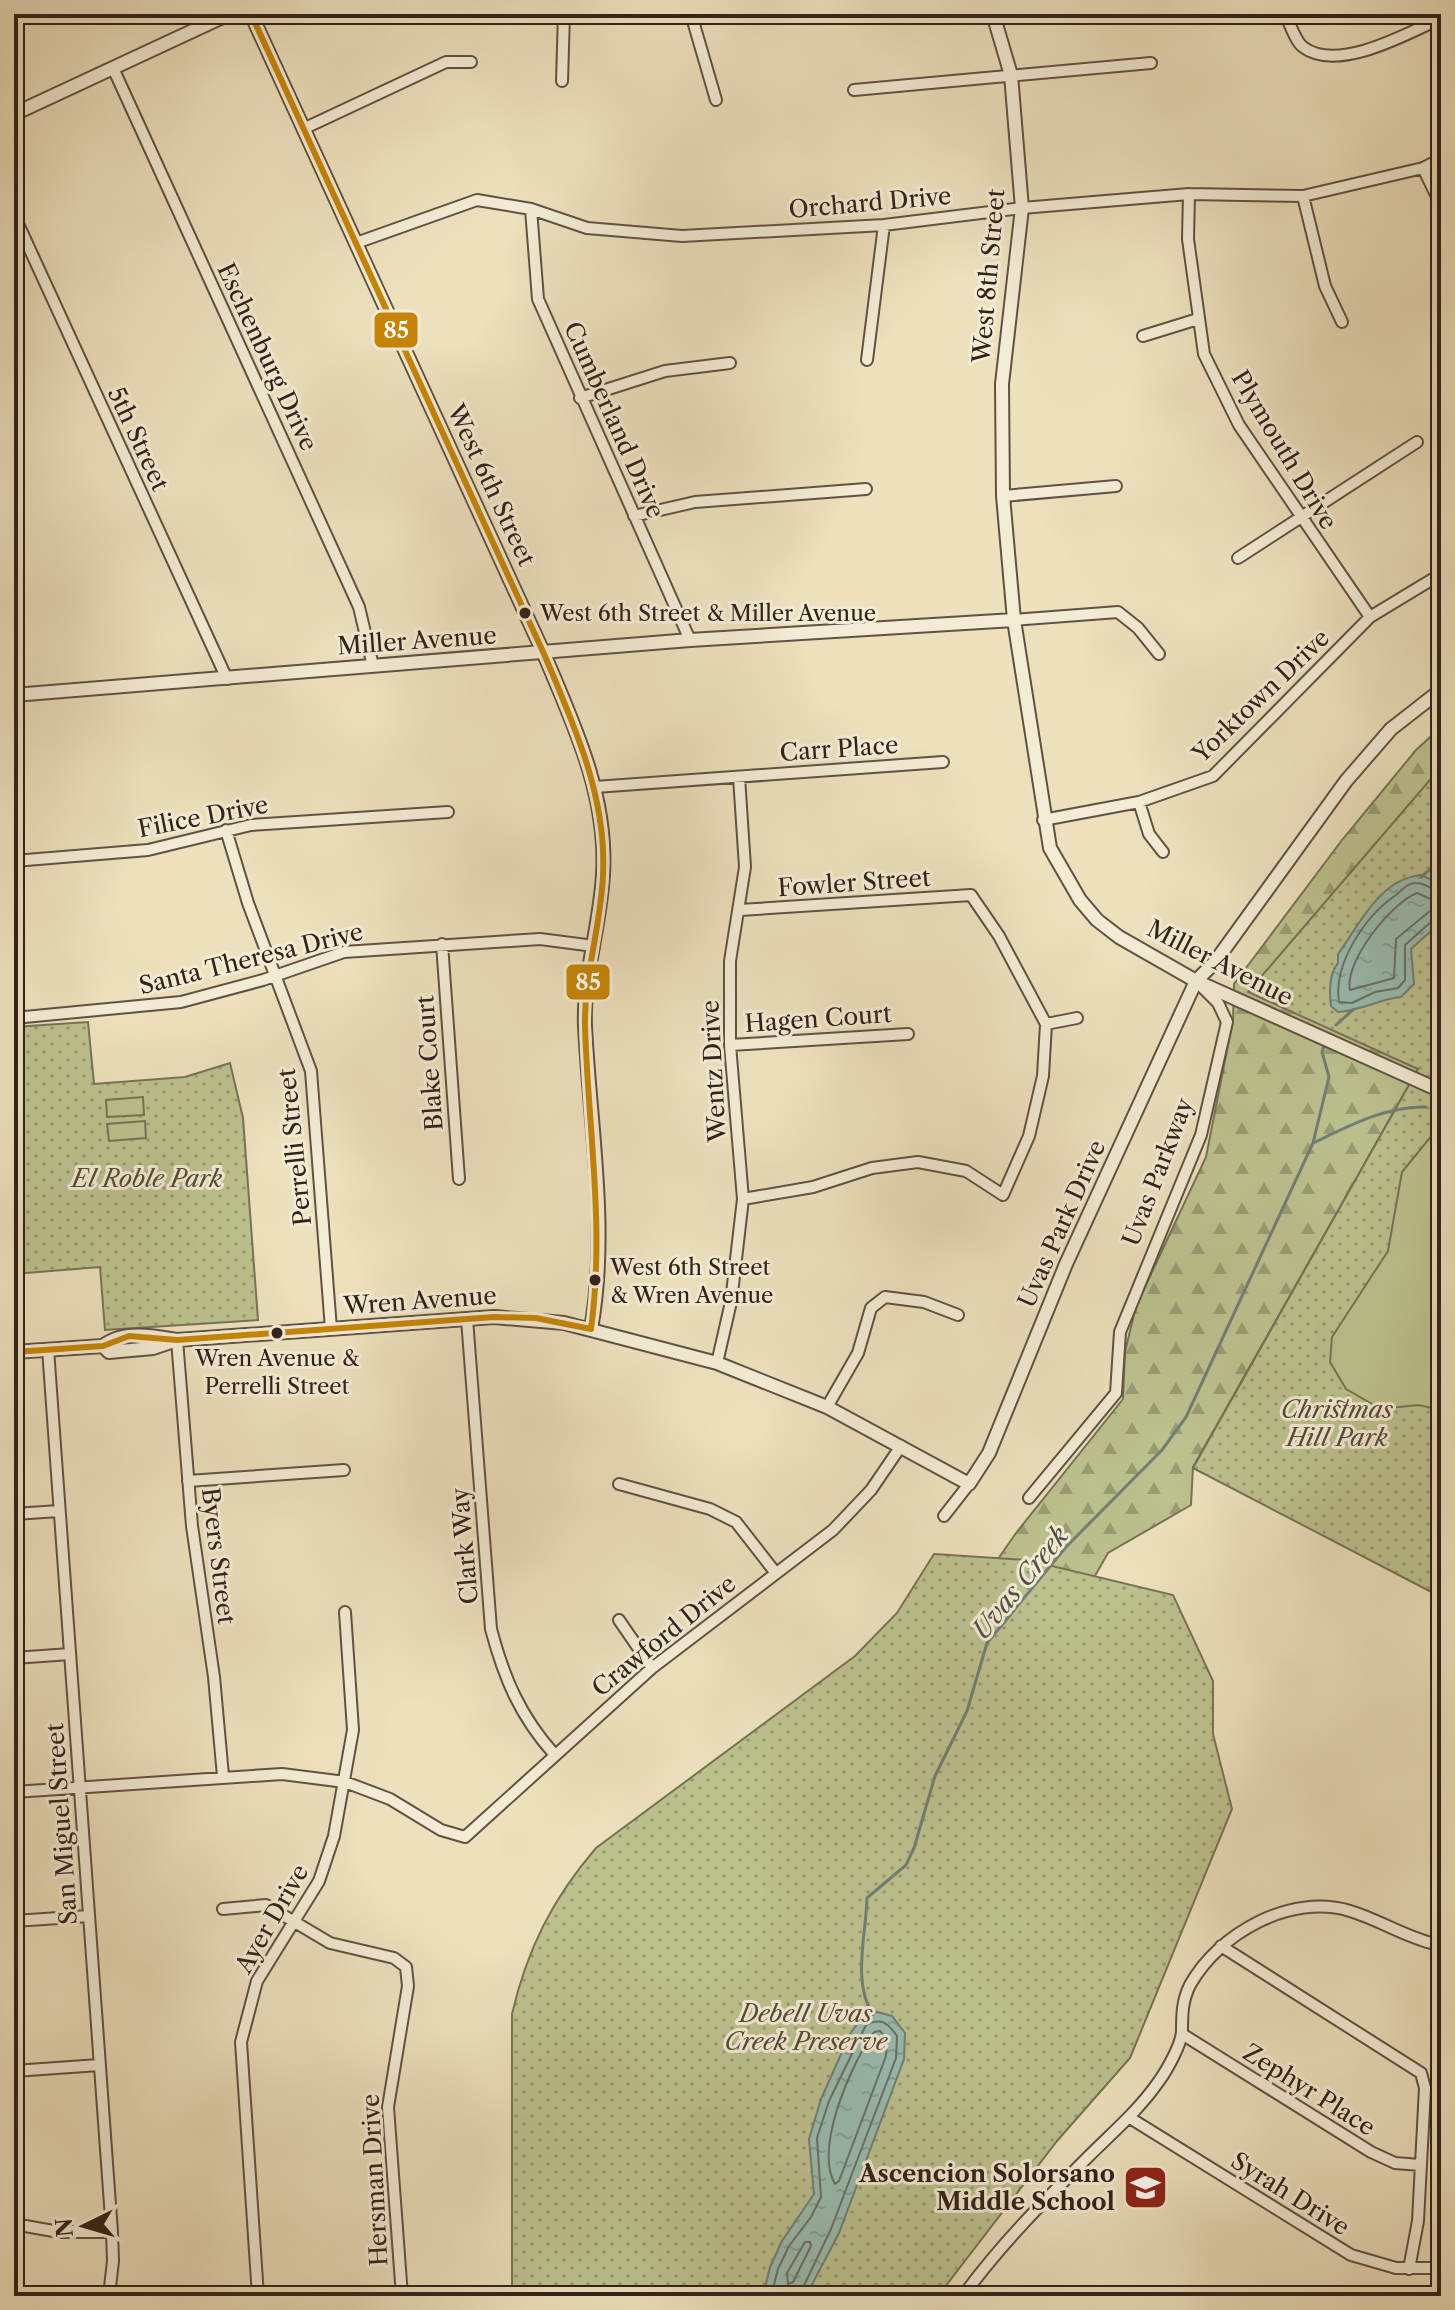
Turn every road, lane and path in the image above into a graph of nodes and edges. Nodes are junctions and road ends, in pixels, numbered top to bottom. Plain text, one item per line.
1 (229, 14) edge
2 (251, 14) edge
3 (564, 14) edge
4 (691, 14) edge
5 (993, 14) edge
6 (1285, 14) edge
7 (1441, 18) edge
8 (471, 62) dead end
9 (1151, 63) dead end
10 (113, 68) junction
11 (1011, 75) junction
12 (562, 81) dead end
13 (854, 90) dead end
14 (716, 100) dead end
15 (14, 114) edge
16 (303, 129) junction
17 (1441, 159) edge
18 (1423, 168) junction
19 (1189, 194) junction
20 (1303, 196) junction
21 (1441, 205) edge
22 (1022, 208) junction
23 (531, 209) junction
24 (14, 215) edge
25 (884, 225) junction
26 (356, 243) junction
27 (1198, 319) junction
28 (1342, 322) dead end
29 (1143, 336) dead end
30 (867, 360) dead end
31 (730, 363) dead end
32 (580, 398) junction
33 (1417, 442) dead end
34 (1116, 486) dead end
35 (866, 489) dead end
36 (1003, 496) junction
37 (634, 516) junction
38 (1299, 517) junction
39 (1238, 558) dead end
40 (1441, 574) edge
41 (1370, 617) junction
42 (1014, 620) junction
43 (690, 640) junction
44 (544, 654) junction
45 (1159, 654) dead end
46 (373, 666) junction
47 (227, 679) junction
48 (1441, 690) edge
49 (14, 695) edge
50 (943, 762) dead end
51 (739, 777) junction
52 (595, 787) junction
53 (1139, 802) junction
54 (448, 812) dead end
55 (1043, 820) junction
56 (226, 830) junction
57 (1163, 852) dead end
58 (14, 861) edge
59 (740, 910) junction
60 (442, 944) junction
61 (594, 946) junction
62 (276, 976) junction
63 (1196, 981) junction
64 (14, 1018) edge
65 (1077, 1018) dead end
66 (1046, 1024) junction
67 (908, 1034) dead end
68 (730, 1045) junction
69 (1441, 1091) edge
70 (459, 1179) dead end
71 (743, 1199) junction
72 (958, 1315) dead end
73 (467, 1319) junction
74 (331, 1329) junction
75 (591, 1329) junction
76 (177, 1340) junction
77 (48, 1349) junction
78 (14, 1352) edge
79 (717, 1363) junction
80 (827, 1407) junction
81 (901, 1446) junction
82 (344, 1470) dead end
83 (188, 1481) junction
84 (619, 1484) dead end
85 (969, 1484) junction
86 (1029, 1498) dead end
87 (59, 1511) junction
88 (14, 1514) edge
89 (944, 1516) dead end
90 (775, 1572) junction
91 (345, 1612) dead end
92 (619, 1620) dead end
93 (70, 1654) junction
94 (14, 1658) edge
95 (652, 1668) junction
96 (554, 1754) junction
97 (223, 1776) junction
98 (345, 1782) junction
99 (80, 1787) junction
100 (14, 1792) edge
101 (223, 1909) dead end
102 (89, 1916) junction
103 (14, 1921) edge
104 (294, 1922) junction
105 (1435, 1944) dead end
106 (1221, 1946) junction
107 (1182, 2034) junction
108 (99, 2065) junction
109 (14, 2071) edge
110 (1130, 2118) junction
111 (1420, 2165) junction
112 (14, 2224) edge
113 (112, 2232) junction
114 (1441, 2268) edge
115 (1409, 2269) junction
116 (109, 2296) edge
117 (258, 2296) edge
118 (402, 2296) edge
119 (963, 2296) edge

1 - 10 street
2 - 16 street, West 6th Street
3 - 12 street
4 - 14 street
5 - 11 street, West 8th Street
6 - 7 street
8 - 16 street
9 - 11 street
10 - 15 street
10 - 46 street, Eschenburg Drive
11 - 13 street
11 - 22 street, West 8th Street
16 - 26 street, West 6th Street
17 - 18 street, Orchard Drive
18 - 20 street, Orchard Drive
18 - 21 street
19 - 20 street, Orchard Drive
19 - 22 street, Orchard Drive
19 - 27 street, Plymouth Drive
20 - 28 street
22 - 25 street, Orchard Drive
22 - 36 street, West 8th Street
23 - 25 street, Orchard Drive
23 - 26 street, Orchard Drive
23 - 32 street, Cumberland Drive
24 - 47 street, 5th Street
25 - 30 street
26 - 44 street, West 6th Street
27 - 29 street
27 - 38 street, Plymouth Drive
31 - 32 street
32 - 37 street, Cumberland Drive
33 - 38 street
34 - 36 street
35 - 37 street
36 - 42 street, Miller Avenue
37 - 43 street, Cumberland Drive
38 - 39 street
38 - 41 street, Plymouth Drive
40 - 41 street, Yorktown Drive
41 - 53 street, Yorktown Drive
42 - 43 street, Miller Avenue
42 - 45 street
42 - 55 street, Miller Avenue
43 - 44 street, Miller Avenue
44 - 46 street, Miller Avenue
44 - 52 street, West 6th Street
46 - 47 street, Miller Avenue
47 - 49 street, Miller Avenue
48 - 63 street
50 - 51 street, Carr Place
51 - 52 street, Carr Place
51 - 59 street, Wentz Drive
52 - 61 street, West 6th Street
53 - 55 street, Yorktown Drive
53 - 57 street
54 - 56 street, Filice Drive
55 - 63 street, Miller Avenue
56 - 58 street, Filice Drive
56 - 62 street, Perrelli Street
59 - 66 street, Fowler Street
59 - 68 street, Wentz Drive
60 - 61 street, Santa Theresa Drive
60 - 62 street, Santa Theresa Drive
60 - 70 street, Blake Court
61 - 75 street, West 6th Street
62 - 64 street, Santa Theresa Drive
62 - 74 street, Perrelli Street
63 - 69 street, Miller Avenue
63 - 85 street, Uvas Park Drive
63 - 86 street, Uvas Parkway
65 - 66 street
66 - 71 street
67 - 68 street, Hagen Court
68 - 71 street, Wentz Drive
71 - 79 street, Wentz Drive
72 - 80 street
73 - 74 street, Wren Avenue
73 - 75 street, Wren Avenue
73 - 96 street, Clark Way
74 - 76 street, Wren Avenue
75 - 79 street, Wren Avenue
76 - 77 street, Wren Avenue
76 - 83 street, Byers Street
77 - 78 street, Wren Avenue
77 - 87 street, San Miguel Street
79 - 80 street, Wren Avenue
80 - 81 street, Wren Avenue
81 - 85 street, Wren Avenue
81 - 90 street, Crawford Drive
82 - 83 street
83 - 97 street, Byers Street
84 - 90 street
85 - 89 street
87 - 88 street
87 - 93 street, San Miguel Street
90 - 95 street, Crawford Drive
91 - 98 street, Ayer Drive
92 - 95 street
93 - 94 street
93 - 99 street, San Miguel Street
95 - 96 street, Crawford Drive
96 - 98 street, Crawford Drive
97 - 98 street
97 - 99 street
98 - 104 street, Ayer Drive
99 - 100 street
99 - 102 street, San Miguel Street
101 - 104 street
102 - 103 street
102 - 108 street, San Miguel Street
104 - 117 street, Ayer Drive
104 - 118 street, Hersman Drive
105 - 106 street
106 - 107 street
106 - 111 street
107 - 110 street
107 - 111 street, Zephyr Place
108 - 109 street
108 - 113 street, San Miguel Street
110 - 115 street, Syrah Drive
110 - 119 street
111 - 115 street
112 - 113 street
113 - 116 street, San Miguel Street
114 - 115 street, Syrah Drive

